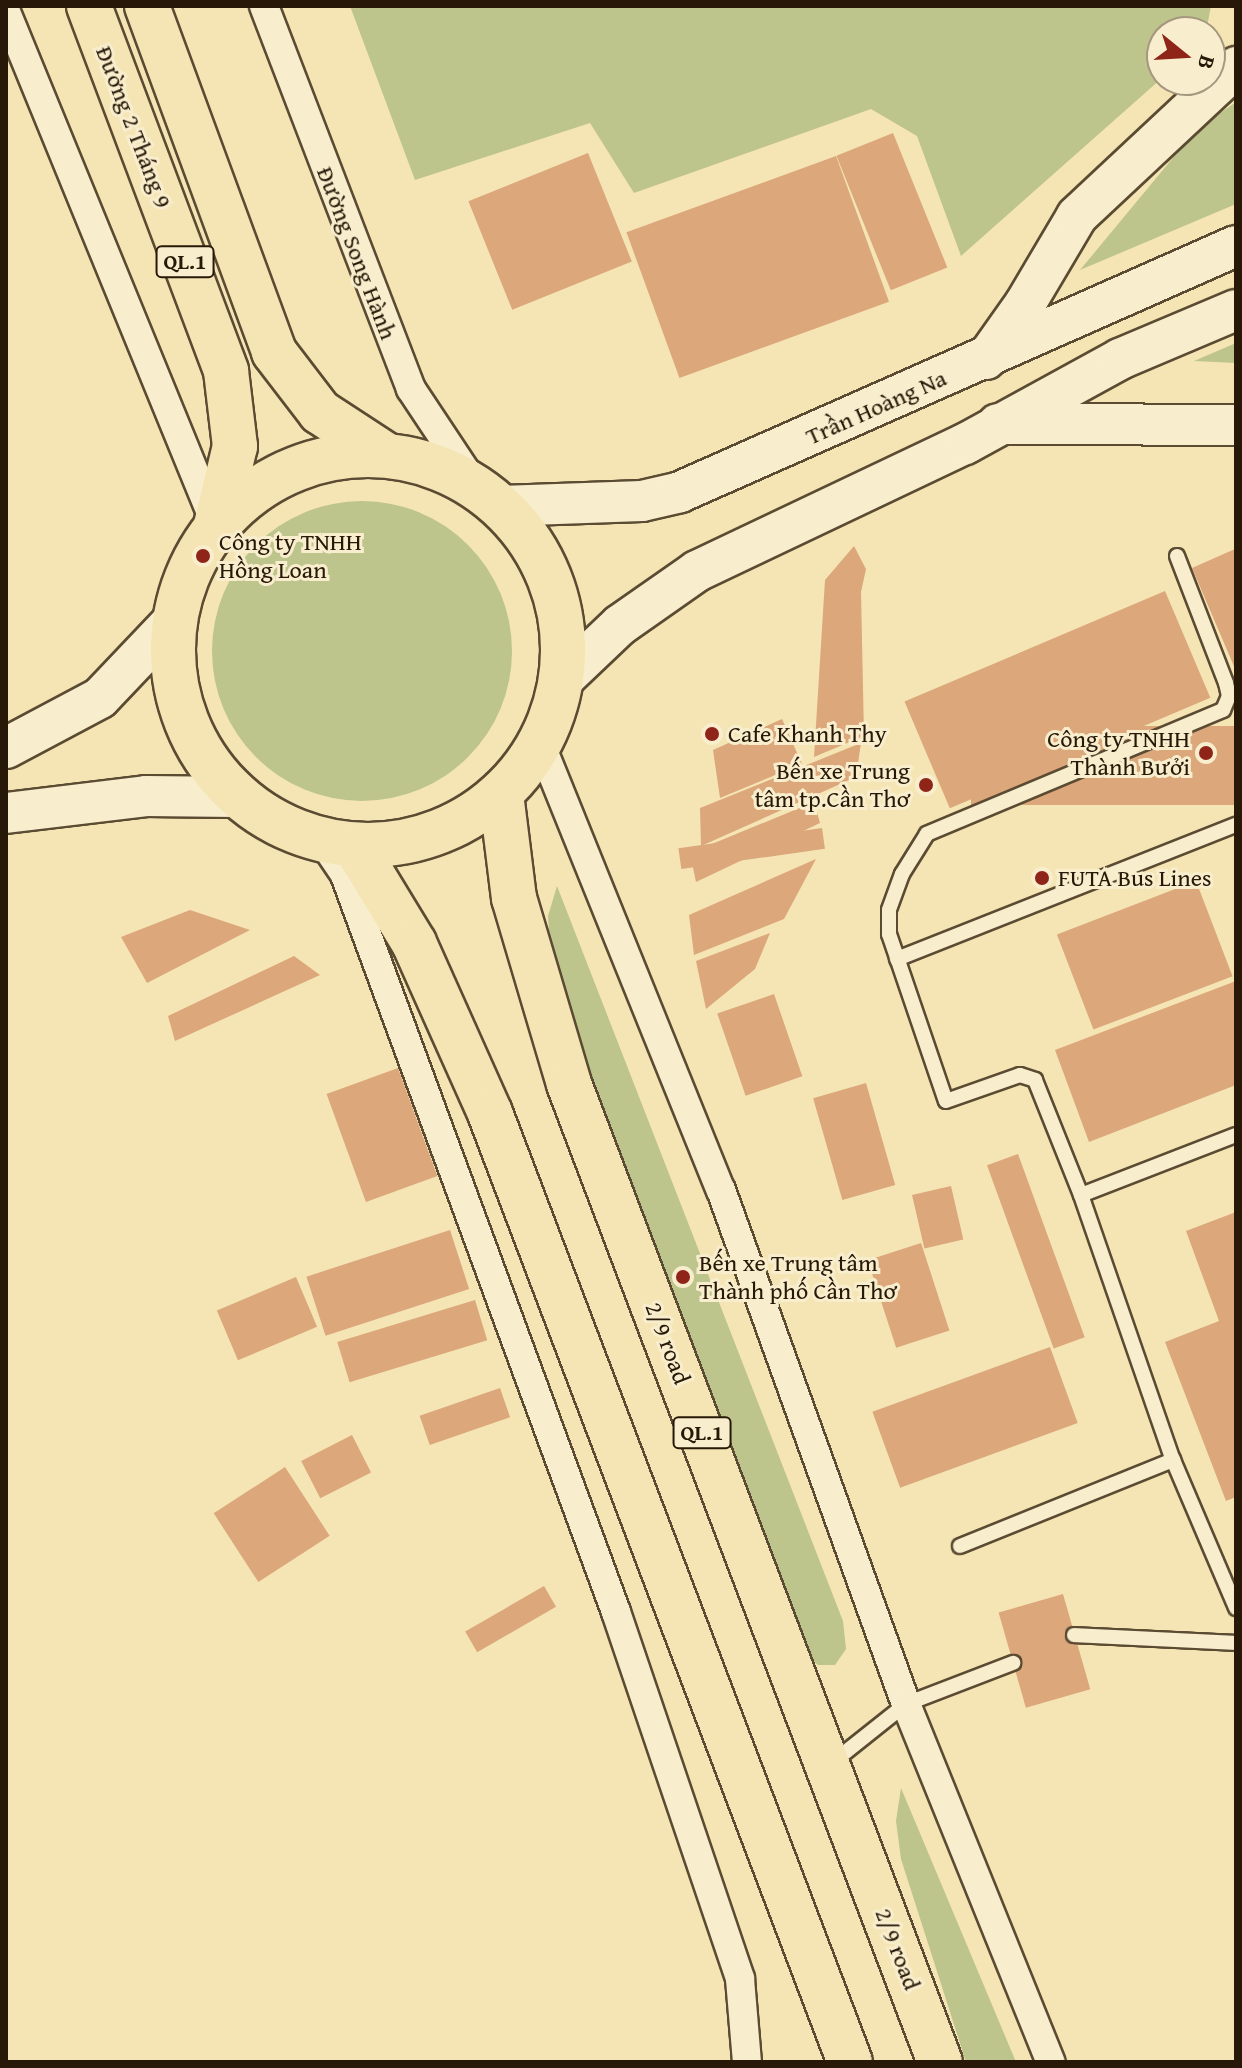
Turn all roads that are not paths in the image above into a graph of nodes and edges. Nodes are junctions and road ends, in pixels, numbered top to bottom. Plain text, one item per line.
1 (89, 6) edge
2 (147, 6) edge
3 (264, 6) edge
4 (6, 12) edge
5 (13, 49) edge
6 (1236, 67) edge
7 (1236, 246) edge
8 (1236, 310) edge
9 (985, 360) junction
10 (998, 424) junction
11 (1236, 425) edge
12 (386, 455) junction
13 (488, 496) junction
14 (216, 525) junction
15 (1177, 556) dead end
16 (175, 619) junction
17 (560, 682) junction
18 (540, 743) junction
19 (6, 748) edge
20 (501, 794) junction
21 (237, 797) junction
22 (6, 813) edge
23 (1236, 825) edge
24 (339, 844) junction
25 (897, 959) junction
26 (1236, 1135) edge
27 (1081, 1195) junction
28 (1173, 1460) junction
29 (960, 1546) dead end
30 (1236, 1608) edge
31 (1074, 1635) dead end
32 (1236, 1643) edge
33 (1013, 1663) dead end
34 (906, 1704) junction
35 (829, 1765) junction
36 (747, 2062) edge
37 (850, 2062) edge
38 (940, 2062) edge
39 (1051, 2062) edge

1 - 14 highway, Đường 2 Tháng 9 / QL.1
2 - 12 highway, QL.1
3 - 13 street, Đường Song Hành
4 - 5 street
5 - 14 street
6 - 9 main road
7 - 9 main road, Trần Hoàng Na
8 - 10 main road
9 - 13 main road, Trần Hoàng Na
10 - 11 main road
10 - 17 main road
12 - 13 highway
12 - 14 highway
13 - 17 highway
14 - 16 highway
15 - 25 lane
16 - 19 main road
16 - 21 highway
17 - 18 highway
18 - 20 highway
18 - 34 street
20 - 24 highway
20 - 35 highway, 2/9 road / QL.1
21 - 22 main road
21 - 24 highway
23 - 25 lane
24 - 36 street
24 - 37 highway
25 - 27 lane
26 - 27 lane
27 - 28 lane
28 - 29 lane
28 - 30 lane
31 - 32 lane
33 - 34 lane
34 - 35 lane
34 - 39 street
35 - 38 highway, 2/9 road / QL.1

